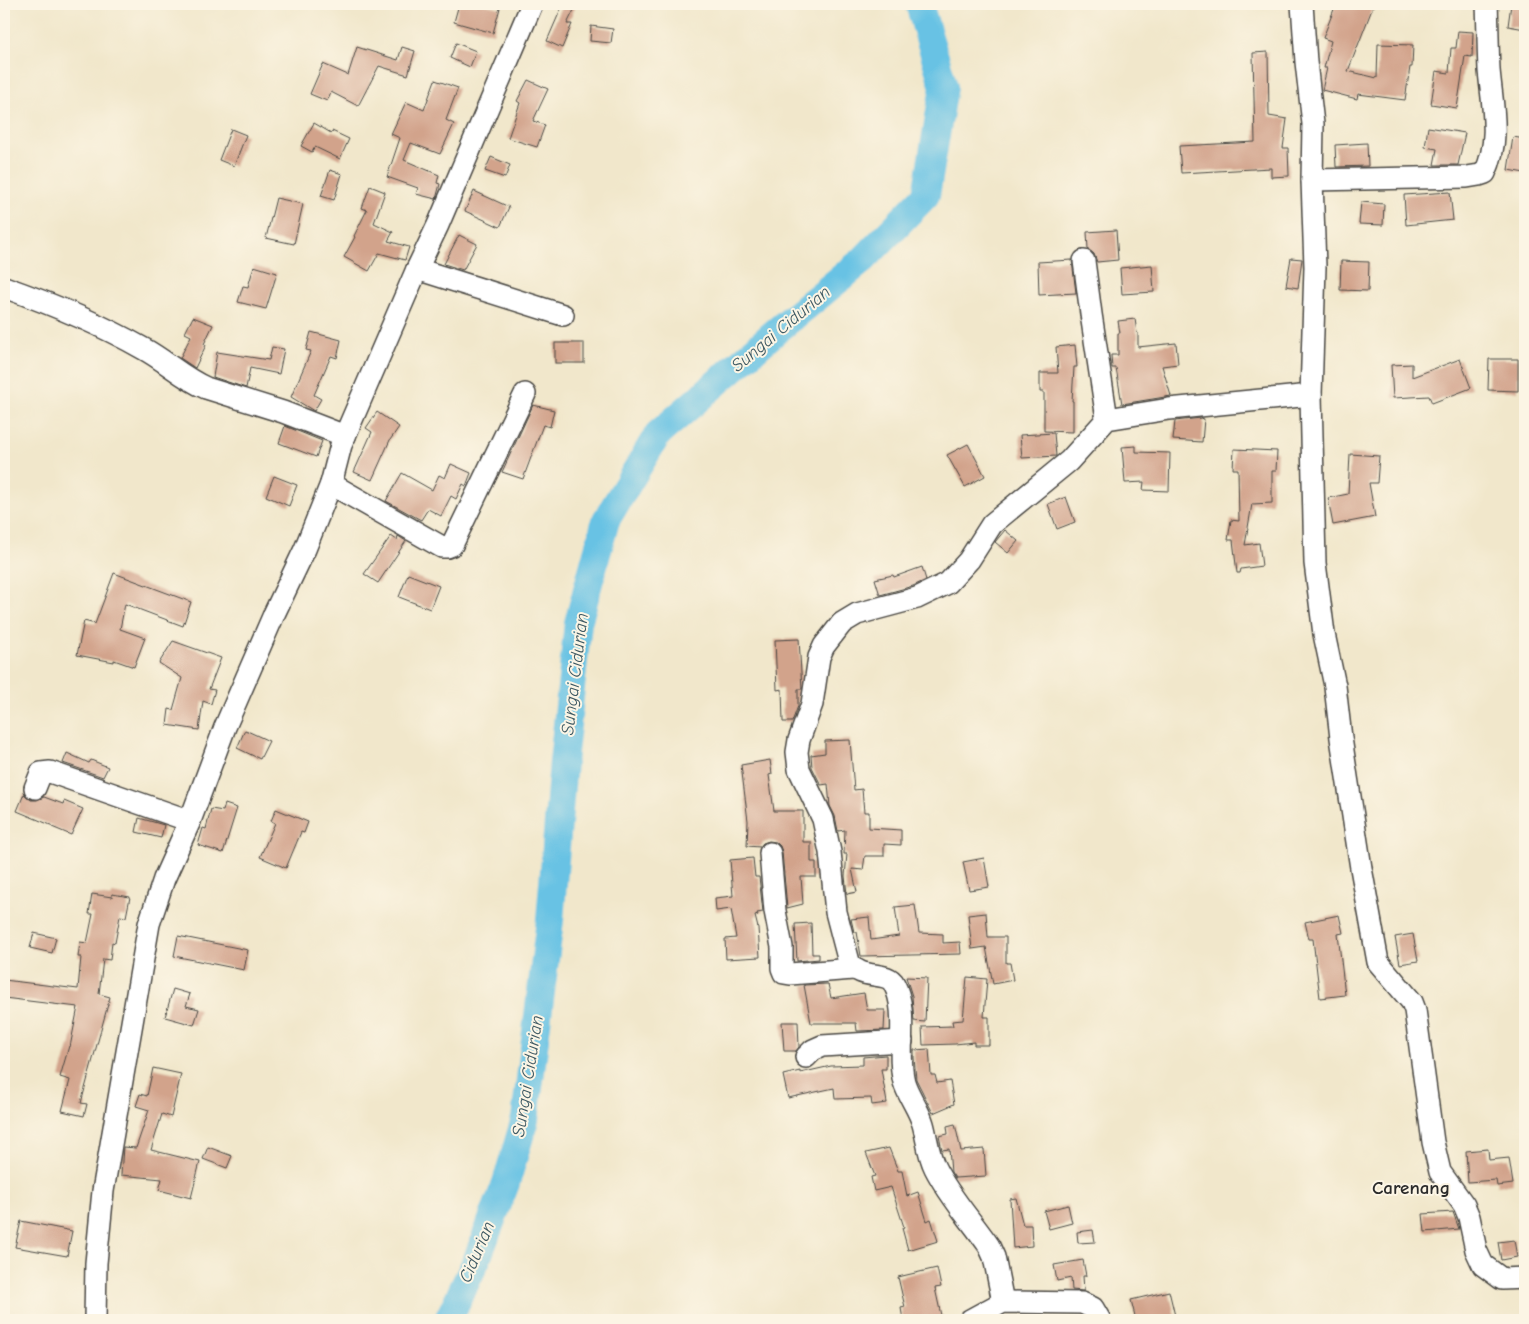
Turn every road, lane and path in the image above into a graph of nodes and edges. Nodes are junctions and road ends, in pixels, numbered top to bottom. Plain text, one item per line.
1 (532, 4) edge
2 (1302, 4) edge
3 (1487, 4) edge
4 (1312, 180) junction
5 (1084, 261) dead end
6 (417, 269) junction
7 (4, 287) edge
8 (563, 315) dead end
9 (525, 394) dead end
10 (1311, 396) junction
11 (1107, 419) junction
12 (345, 436) junction
13 (331, 484) junction
14 (35, 788) dead end
15 (190, 821) junction
16 (770, 853) dead end
17 (853, 968) junction
18 (902, 1041) junction
19 (806, 1057) dead end
20 (1525, 1278) edge
21 (1003, 1302) junction
22 (95, 1320) edge
23 (970, 1320) edge
24 (1100, 1320) edge

1 - 6 street
2 - 4 street
3 - 4 street
4 - 10 street
5 - 11 street
6 - 8 street
6 - 12 street
7 - 12 street
9 - 13 street
10 - 11 street
10 - 20 street
11 - 17 street
12 - 13 street
13 - 15 street
14 - 15 street
15 - 22 street
16 - 17 street
17 - 18 street
18 - 19 street
18 - 21 street
21 - 23 street
21 - 24 street

